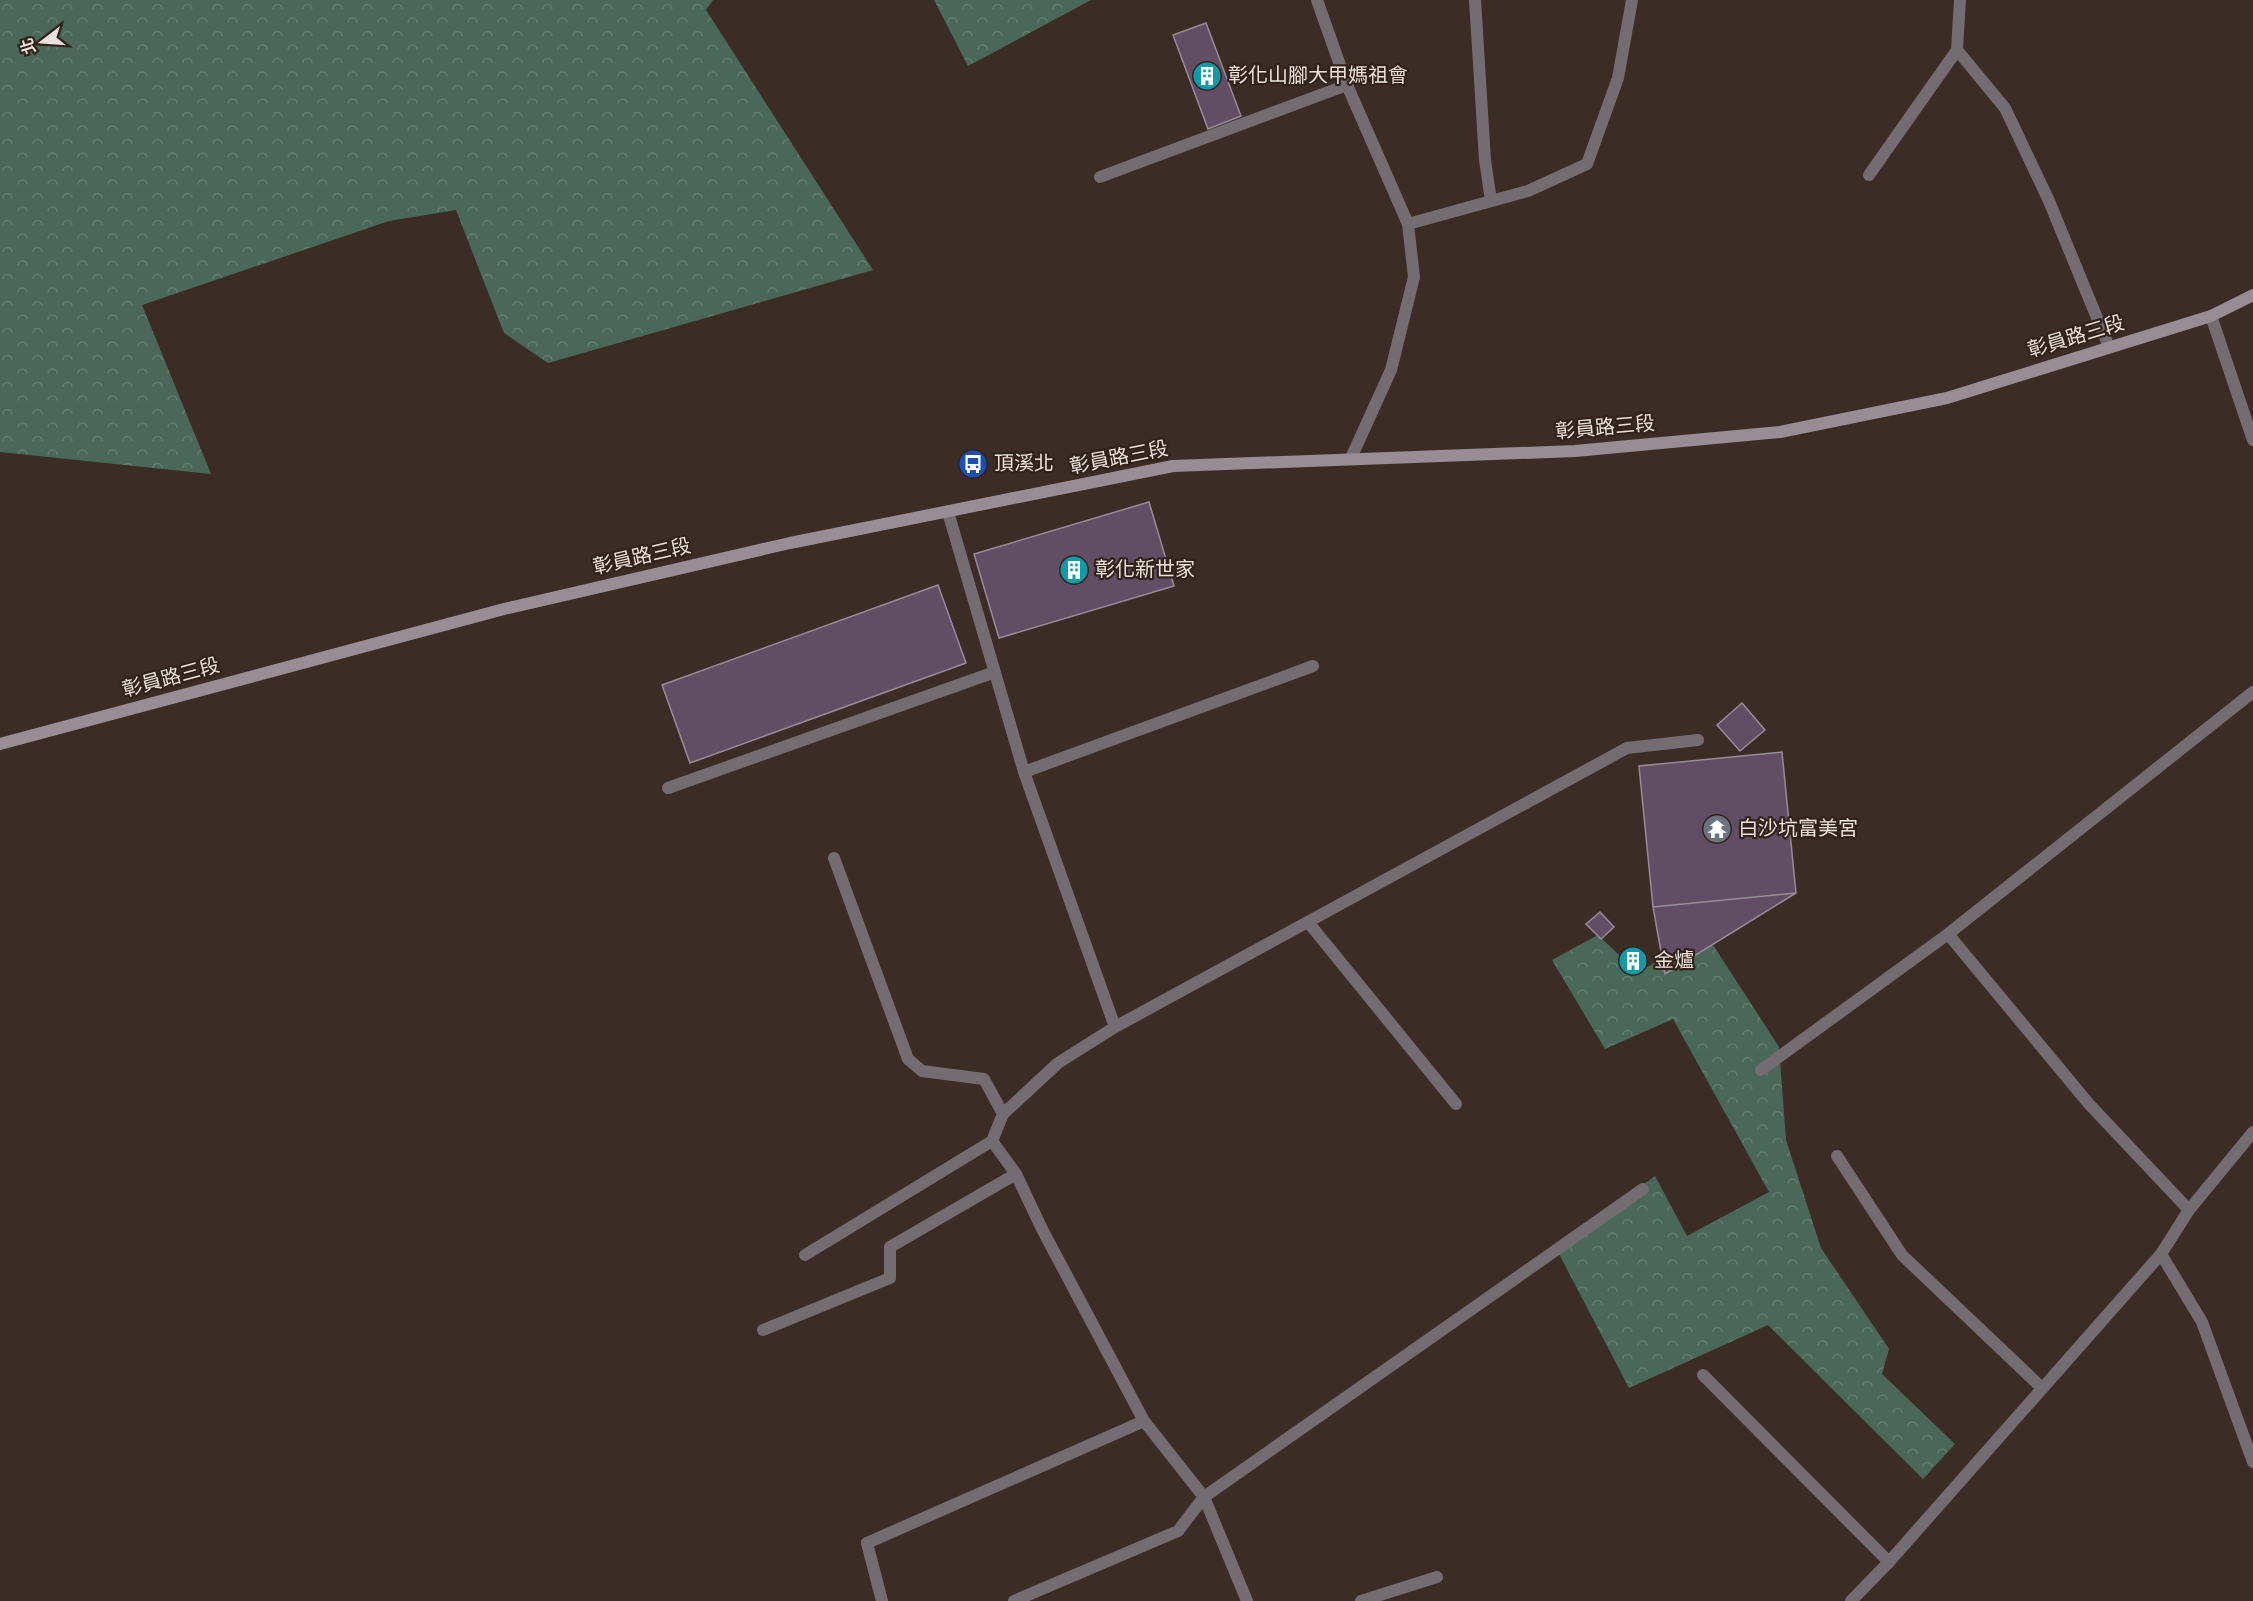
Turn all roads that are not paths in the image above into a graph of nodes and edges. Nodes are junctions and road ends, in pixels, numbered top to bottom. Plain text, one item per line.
1 (1317, 0) edge
2 (1475, 0) edge
3 (1632, 0) edge
4 (1960, 0) edge
5 (1957, 50) junction
6 (1347, 85) junction
7 (1869, 175) dead end
8 (1100, 177) dead end
9 (1491, 201) junction
10 (1408, 224) junction
11 (2253, 295) edge
12 (2211, 316) junction
13 (2109, 347) junction
14 (2253, 440) edge
15 (1351, 458) junction
16 (948, 512) junction
17 (1313, 666) dead end
18 (995, 672) junction
19 (2253, 692) edge
20 (1698, 740) dead end
21 (0, 744) edge
22 (1024, 772) junction
23 (668, 788) dead end
24 (834, 858) dead end
25 (1308, 922) junction
26 (1948, 934) junction
27 (1116, 1027) junction
28 (1761, 1070) dead end
29 (1456, 1104) dead end
30 (1003, 1114) junction
31 (2253, 1132) edge
32 (992, 1141) junction
33 (1837, 1156) dead end
34 (1016, 1174) junction
35 (1643, 1189) dead end
36 (2188, 1210) junction
37 (2161, 1254) junction
38 (805, 1255) dead end
39 (763, 1330) dead end
40 (1703, 1375) dead end
41 (2042, 1388) junction
42 (1144, 1421) junction
43 (2253, 1462) edge
44 (1204, 1497) junction
45 (1889, 1562) junction
46 (1437, 1577) dead end
47 (882, 1601) edge
48 (1014, 1601) edge
49 (1247, 1601) edge
50 (1361, 1601) edge
51 (1851, 1601) edge

1 - 6 street
2 - 9 street
3 - 9 street
4 - 5 street
5 - 7 street
5 - 13 street
6 - 8 street
6 - 10 street
9 - 10 street
10 - 15 street
11 - 12 main road, 彰員路三段
12 - 13 main road, 彰員路三段
12 - 14 street
13 - 15 main road, 彰員路三段
15 - 16 main road, 彰員路三段
16 - 18 street
16 - 21 main road, 彰員路三段
17 - 22 street
18 - 22 street
18 - 23 street
19 - 26 street
20 - 25 street
22 - 27 street
24 - 30 street
25 - 27 street
25 - 29 street
26 - 28 street
26 - 36 street
27 - 30 street
30 - 32 street
31 - 36 street
32 - 34 street
32 - 38 street
33 - 41 street
34 - 39 street
34 - 42 street
35 - 44 street
36 - 37 street
37 - 41 street
37 - 43 street
40 - 45 street
41 - 45 street
42 - 44 street
42 - 47 street
44 - 48 street
44 - 49 street
45 - 51 street
46 - 50 street

